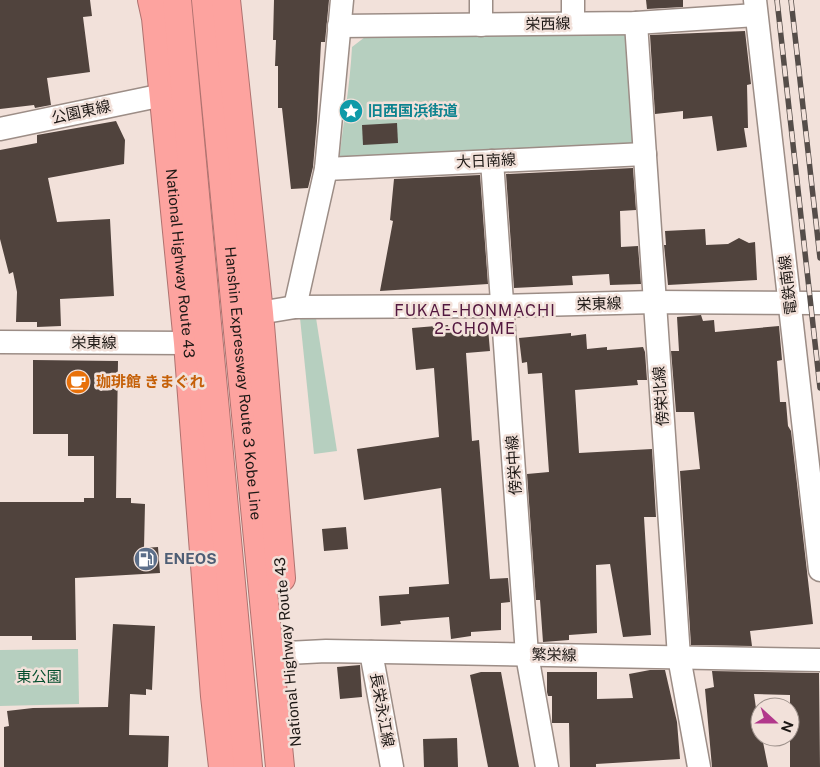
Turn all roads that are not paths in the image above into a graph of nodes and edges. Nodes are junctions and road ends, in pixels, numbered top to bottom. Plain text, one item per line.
1 (152, 0) edge
2 (177, 0) edge
3 (206, 0) edge
4 (226, 0) edge
5 (342, 0) edge
6 (481, 0) edge
7 (573, 0) edge
8 (755, 7) edge
9 (573, 23) junction
10 (636, 23) junction
11 (481, 25) junction
12 (339, 26) junction
13 (163, 95) junction
14 (0, 129) edge
15 (645, 154) junction
16 (492, 161) junction
17 (326, 169) junction
18 (655, 302) junction
19 (790, 303) junction
20 (820, 303) edge
21 (502, 306) junction
22 (295, 307) junction
23 (259, 313) junction
24 (0, 342) edge
25 (188, 344) junction
26 (820, 570) edge
27 (372, 652) junction
28 (288, 653) junction
29 (528, 655) junction
30 (679, 657) junction
31 (820, 660) edge
32 (223, 767) edge
33 (248, 767) edge
34 (280, 767) edge
35 (297, 767) edge
36 (392, 767) edge
37 (547, 767) edge
38 (699, 767) edge

1 - 13 highway, National Highway Route 43
2 - 33 highway, Hanshin Expressway Route 3 Kobe Line
3 - 34 highway, Hanshin Expressway Route 3 Kobe Line
4 - 23 highway, National Highway Route 43
5 - 12 street
6 - 11 street
7 - 9 street
8 - 10 street, 栄西線
8 - 19 street, 電鉄南線
9 - 10 street, 栄西線
9 - 11 street, 栄西線
10 - 15 street, 傍栄北線
11 - 12 street, 栄西線
12 - 17 street
13 - 14 street, 公園東線
13 - 25 highway, National Highway Route 43
15 - 16 street, 大日南線
15 - 18 street, 傍栄北線
16 - 17 street, 大日南線
16 - 21 street, 傍栄中線
17 - 22 street
18 - 19 street, 栄東線
18 - 21 street, 栄東線
18 - 30 street, 傍栄北線
19 - 20 street, 栄東線
19 - 26 street, 電鉄南線
21 - 22 street, 栄東線
21 - 29 street, 傍栄中線
22 - 23 street, 栄東線
23 - 28 highway, National Highway Route 43
24 - 25 street, 栄東線
25 - 32 highway, National Highway Route 43
27 - 28 street, 繁栄線
27 - 29 street, 繁栄線
27 - 36 street, 長栄永江線
28 - 35 highway, National Highway Route 43
29 - 30 street, 繁栄線
29 - 37 street, 傍栄中線
30 - 31 street, 繁栄線
30 - 38 street, 傍栄北線

